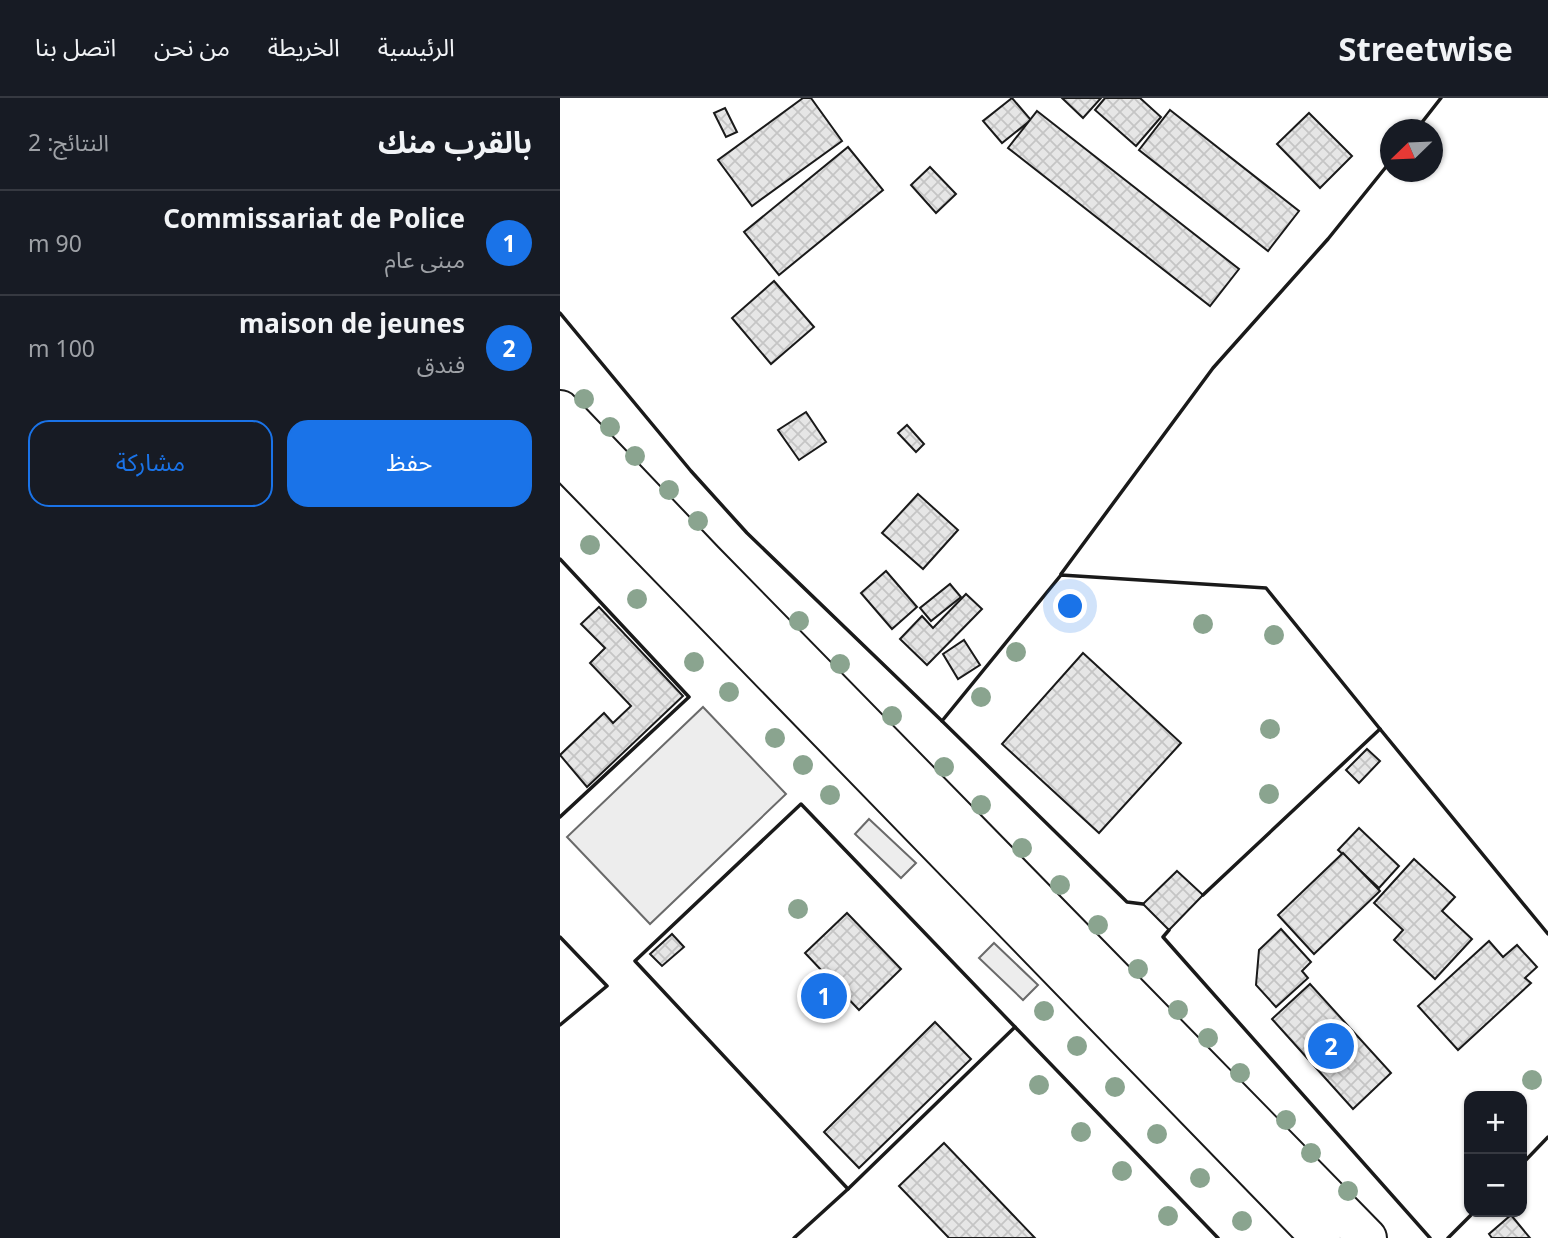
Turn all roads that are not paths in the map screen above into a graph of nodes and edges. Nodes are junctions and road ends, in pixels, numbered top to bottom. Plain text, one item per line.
1 (560, 410) edge
2 (560, 455) edge
3 (1321, 1238) edge
4 (1367, 1238) edge

1 - 4 highway
2 - 3 highway

